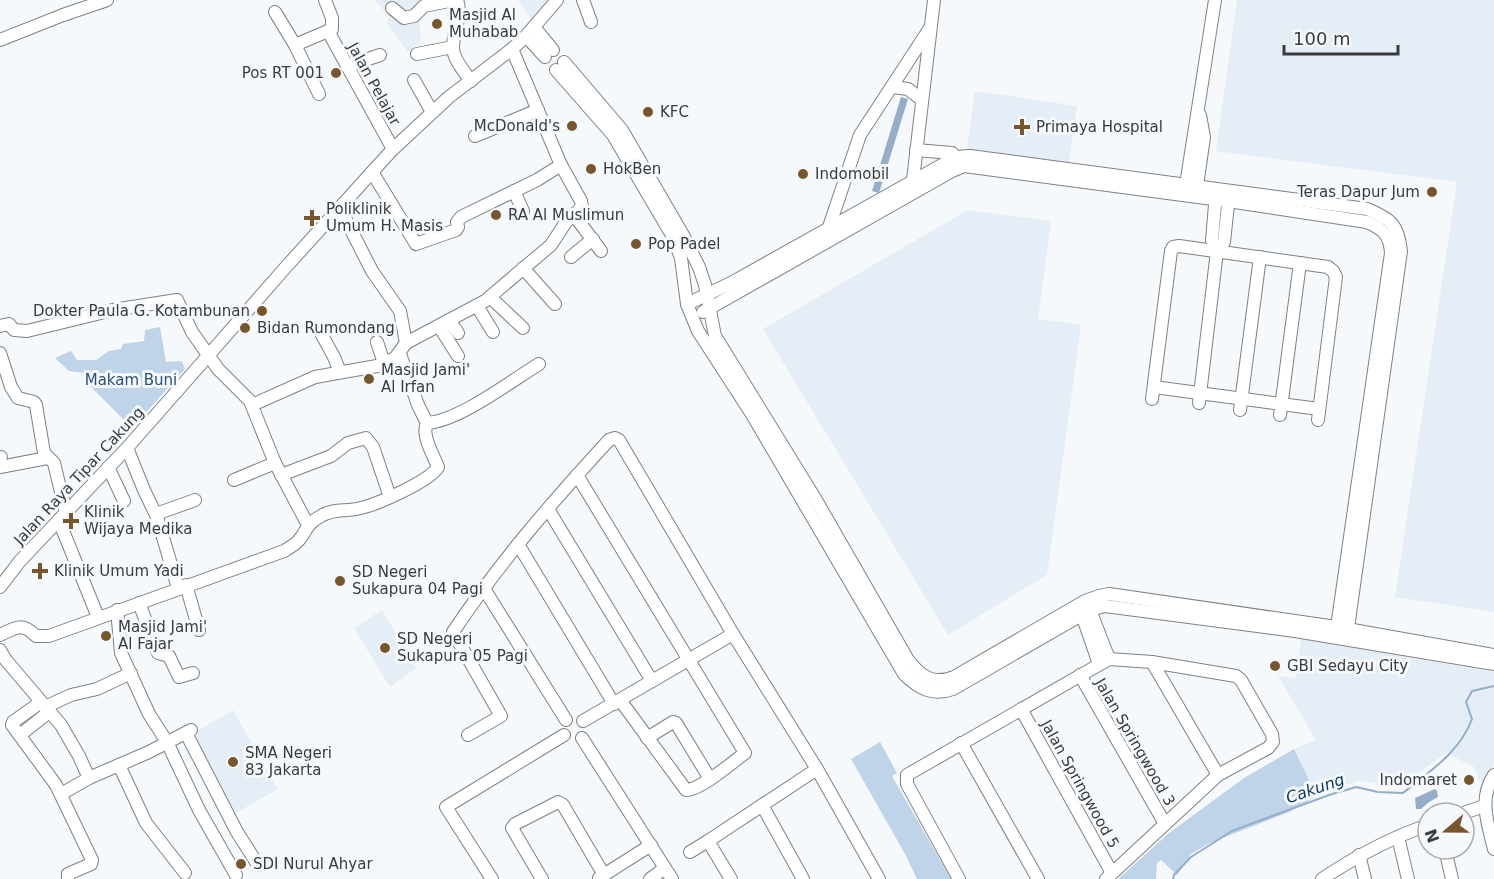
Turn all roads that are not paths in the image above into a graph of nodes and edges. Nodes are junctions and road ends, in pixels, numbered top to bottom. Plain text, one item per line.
1 (107, 0) edge
2 (326, 0) edge
3 (455, 0) edge
4 (557, 0) edge
5 (583, 0) edge
6 (934, 0) edge
7 (1215, 0) edge
8 (392, 8) dead end
9 (275, 12) dead end
10 (591, 22) dead end
11 (930, 28) junction
12 (328, 31) junction
13 (530, 32) junction
14 (0, 40) edge
15 (295, 45) junction
16 (453, 47) junction
17 (512, 49) junction
18 (549, 53) dead end
19 (417, 54) dead end
20 (380, 55) dead end
21 (347, 66) junction
22 (560, 66) dead end
23 (414, 80) dead end
24 (471, 81) junction
25 (893, 87) junction
26 (319, 94) dead end
27 (586, 96) junction
28 (921, 99) junction
29 (538, 110) junction
30 (432, 112) junction
31 (475, 136) dead end
32 (393, 149) junction
33 (916, 150) junction
34 (956, 157) junction
35 (561, 165) junction
36 (372, 172) junction
37 (916, 185) junction
38 (1191, 186) junction
39 (514, 191) junction
40 (1223, 195) junction
41 (338, 210) junction
42 (524, 211) dead end
43 (578, 211) junction
44 (851, 222) junction
45 (829, 227) junction
46 (593, 239) junction
47 (602, 251) dead end
48 (1217, 251) junction
49 (571, 257) dead end
50 (1260, 257) junction
51 (1300, 263) junction
52 (523, 268) junction
53 (760, 273) junction
54 (708, 296) junction
55 (490, 297) junction
56 (555, 304) dead end
57 (687, 304) junction
58 (477, 306) junction
59 (710, 309) junction
60 (691, 317) junction
61 (444, 323) junction
62 (0, 326) edge
63 (524, 328) dead end
64 (493, 332) dead end
65 (458, 333) dead end
66 (322, 335) dead end
67 (378, 342) dead end
68 (403, 349) junction
69 (208, 355) junction
70 (0, 356) edge
71 (458, 356) dead end
72 (384, 363) junction
73 (539, 364) dead end
74 (340, 372) junction
75 (1199, 398) junction
76 (1241, 404) junction
77 (252, 405) junction
78 (1281, 409) junction
79 (427, 423) junction
80 (127, 448) junction
81 (47, 458) junction
82 (1, 460) edge
83 (108, 467) junction
84 (278, 469) junction
85 (578, 475) junction
86 (234, 480) dead end
87 (390, 497) junction
88 (195, 500) dead end
89 (124, 501) dead end
90 (811, 504) junction
91 (548, 509) junction
92 (156, 514) junction
93 (62, 517) junction
94 (308, 525) junction
95 (518, 544) junction
96 (0, 587) edge
97 (182, 587) junction
98 (483, 587) junction
99 (139, 603) junction
100 (117, 610) junction
101 (1084, 610) junction
102 (98, 617) junction
103 (199, 630) dead end
104 (733, 634) junction
105 (1341, 634) junction
106 (0, 635) edge
107 (0, 650) edge
108 (1494, 655) edge
109 (689, 659) junction
110 (1104, 661) junction
111 (1152, 662) junction
112 (1494, 664) edge
113 (131, 673) junction
114 (193, 673) dead end
115 (1080, 675) junction
116 (652, 681) junction
117 (617, 702) junction
118 (45, 707) junction
119 (1021, 709) junction
120 (566, 720) junction
121 (584, 721) junction
122 (468, 735) dead end
123 (564, 735) junction
124 (582, 738) junction
125 (646, 738) junction
126 (168, 742) junction
127 (961, 743) junction
128 (120, 765) junction
129 (817, 769) junction
130 (1218, 775) junction
131 (1494, 775) edge
132 (89, 778) junction
133 (710, 778) junction
134 (61, 794) junction
135 (1488, 797) edge
136 (762, 805) junction
137 (1165, 824) junction
138 (1416, 830) edge
139 (1398, 837) junction
140 (708, 841) junction
141 (651, 845) junction
142 (1494, 849) edge
143 (690, 852) dead end
144 (1359, 855) junction
145 (1448, 861) edge
146 (258, 865) dead end
147 (185, 873) dead end
148 (669, 874) edge
149 (236, 875) dead end
150 (1109, 876) edge
151 (600, 877) edge
152 (68, 879) edge
153 (492, 879) edge
154 (542, 879) edge
155 (650, 879) edge
156 (731, 879) edge
157 (803, 879) edge
158 (879, 879) edge
159 (959, 879) edge
160 (1038, 879) edge
161 (1322, 879) edge
162 (1365, 879) edge
163 (1408, 879) edge
164 (1452, 879) edge

1 - 14 street
2 - 12 street, Jalan Pelajar
3 - 8 street
3 - 16 street
4 - 13 street, Jalan Raya Tipar Cakung
5 - 10 street
6 - 11 street
7 - 38 street
9 - 15 street
11 - 25 street
11 - 28 street
12 - 15 street
12 - 21 street, Jalan Pelajar
13 - 17 street, Jalan Raya Tipar Cakung
13 - 18 street
15 - 26 street
16 - 19 street
16 - 24 street
17 - 24 street, Jalan Raya Tipar Cakung
17 - 29 street
20 - 21 street
21 - 32 street, Jalan Pelajar
22 - 27 street
23 - 30 street
24 - 30 street, Jalan Raya Tipar Cakung
25 - 28 street
25 - 45 street
27 - 54 street
27 - 57 street
28 - 33 street
29 - 31 street
29 - 35 street
30 - 32 street, Jalan Raya Tipar Cakung
32 - 36 street, Jalan Raya Tipar Cakung
33 - 34 street
33 - 37 street
34 - 37 street
34 - 38 street
35 - 39 street
35 - 43 street
36 - 39 street
36 - 41 street, Jalan Raya Tipar Cakung
37 - 40 street
37 - 44 street
38 - 40 street
39 - 42 street
40 - 48 street
40 - 105 street
41 - 68 street
41 - 69 street, Jalan Raya Tipar Cakung
43 - 46 street
43 - 52 street
44 - 45 street
44 - 53 street
45 - 53 street
46 - 47 street
46 - 49 street
48 - 50 street
48 - 75 street
48 - 75 street
50 - 51 street
50 - 76 street
51 - 78 street
51 - 78 street
52 - 55 street
52 - 56 street
53 - 54 street
53 - 59 street
54 - 57 street
54 - 59 street
55 - 58 street
55 - 63 street
57 - 60 street
58 - 61 street
58 - 64 street
59 - 60 street
59 - 90 street
60 - 90 street
61 - 65 street
61 - 68 street
61 - 71 street
62 - 69 street
66 - 74 street
67 - 72 street
68 - 72 street
68 - 79 street
69 - 77 street
69 - 80 street, Jalan Raya Tipar Cakung
70 - 81 street
72 - 74 street
73 - 79 street
74 - 77 street
75 - 76 street
76 - 78 street
77 - 84 street
79 - 87 street
80 - 83 street, Jalan Raya Tipar Cakung
80 - 92 street
81 - 82 street
81 - 93 street
83 - 89 street
83 - 93 street, Jalan Raya Tipar Cakung
84 - 86 street
84 - 87 street
84 - 94 street
85 - 91 street
85 - 104 street
85 - 109 street
87 - 94 street
88 - 92 street
90 - 101 street
91 - 95 street
91 - 116 street
92 - 97 street
93 - 96 street, Jalan Raya Tipar Cakung
93 - 102 street
94 - 97 street
95 - 98 street
95 - 117 street
97 - 99 street
97 - 103 street
98 - 120 street
98 - 122 street
99 - 100 street
99 - 114 street
100 - 102 street
100 - 113 street
101 - 105 street
101 - 110 street
102 - 106 street
104 - 109 street
104 - 129 street
105 - 108 street
105 - 112 street
107 - 118 street
109 - 116 street
109 - 133 street
110 - 111 street
110 - 115 street
111 - 130 street
111 - 130 street
113 - 118 street
113 - 126 street
115 - 119 street
115 - 137 street, Jalan Springwood 3
116 - 117 street
117 - 121 street
117 - 125 street
118 - 132 street
118 - 134 street
119 - 127 street
119 - 150 street, Jalan Springwood 5
120 - 121 street
120 - 123 street
121 - 124 street
123 - 124 street
123 - 153 street
124 - 141 street
125 - 133 street
125 - 133 street
126 - 128 street
126 - 146 street
126 - 149 street
127 - 159 street
127 - 160 street
128 - 132 street
128 - 147 street
129 - 136 street
129 - 158 street
130 - 137 street
131 - 135 street
132 - 134 street
134 - 152 street
135 - 142 street
136 - 140 street
136 - 157 street
137 - 150 street
138 - 139 street
139 - 144 street
139 - 163 street
140 - 143 street
140 - 156 street
141 - 148 street
141 - 151 street
144 - 161 street
144 - 162 street
145 - 164 street
148 - 155 street
151 - 154 street

